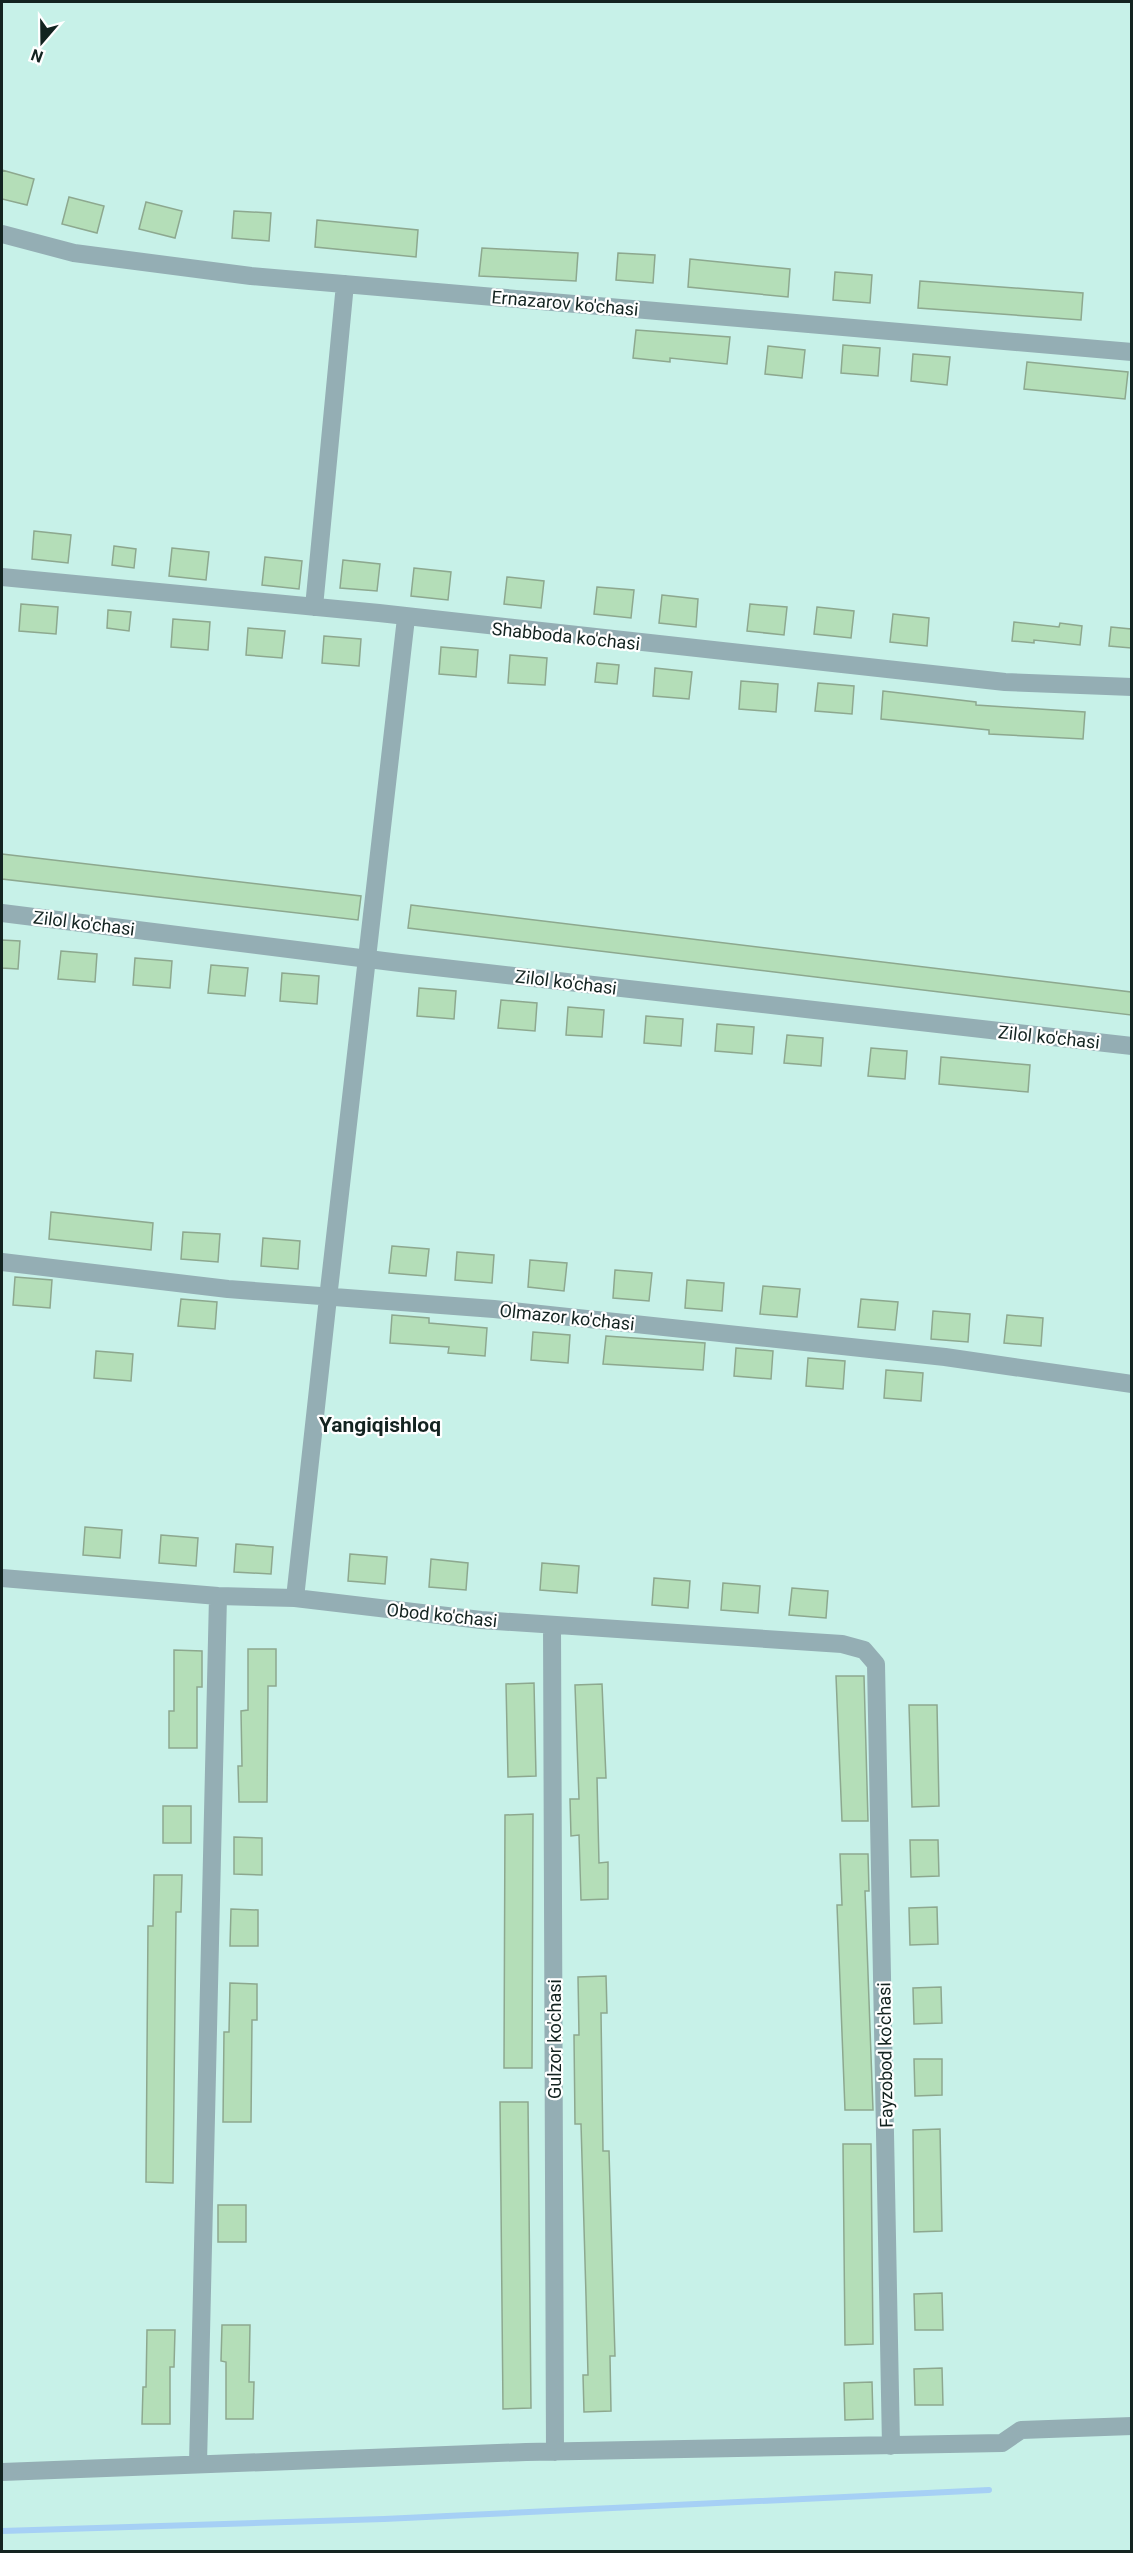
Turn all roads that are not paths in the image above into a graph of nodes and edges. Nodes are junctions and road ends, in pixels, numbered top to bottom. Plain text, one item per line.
1 (2, 234) edge
2 (345, 284) junction
3 (1131, 352) edge
4 (2, 577) edge
5 (314, 607) junction
6 (406, 618) junction
7 (1131, 687) edge
8 (2, 913) edge
9 (369, 959) junction
10 (1131, 1046) edge
11 (2, 1262) edge
12 (327, 1297) junction
13 (1131, 1384) edge
14 (2, 1578) edge
15 (218, 1596) junction
16 (296, 1598) junction
17 (552, 1625) junction
18 (876, 1664) joint
19 (1131, 2426) edge
20 (891, 2446) junction
21 (555, 2452) junction
22 (198, 2464) junction
23 (2, 2472) edge

1 - 2 street, Ernazarov ko'chasi
2 - 3 street, Ernazarov ko'chasi
2 - 5 street
4 - 5 street, Shabboda ko'chasi
5 - 6 street, Shabboda ko'chasi
6 - 7 street, Shabboda ko'chasi
6 - 9 street
8 - 9 street, Zilol ko'chasi
9 - 10 street, Zilol ko'chasi
9 - 12 street
11 - 12 street, Olmazor ko'chasi
12 - 13 street, Olmazor ko'chasi
12 - 16 street
14 - 15 street, Obod ko'chasi
15 - 16 street, Obod ko'chasi
15 - 22 street
16 - 17 street, Obod ko'chasi
17 - 18 street, Obod ko'chasi
17 - 21 street, Gulzor ko'chasi
18 - 20 street, Fayzobod ko'chasi
19 - 20 street
20 - 21 street
21 - 22 street
22 - 23 street

